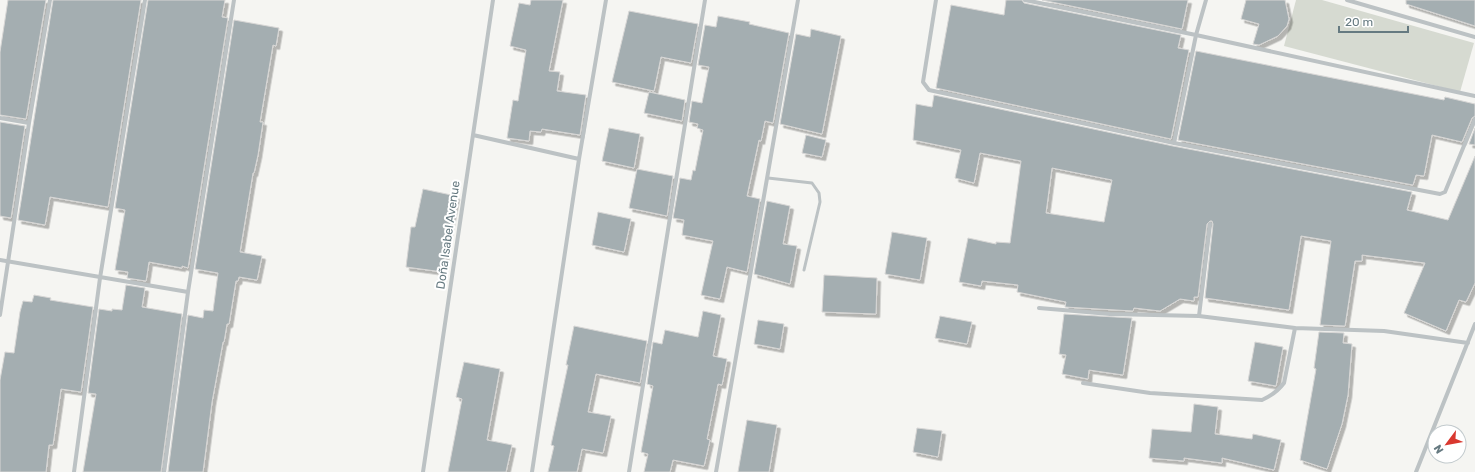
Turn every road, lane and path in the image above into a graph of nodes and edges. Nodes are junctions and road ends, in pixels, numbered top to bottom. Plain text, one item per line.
1 (50, 0) edge
2 (145, 0) edge
3 (234, 0) edge
4 (494, 0) edge
5 (606, 0) edge
6 (705, 0) edge
7 (798, 0) edge
8 (936, 0) edge
9 (1025, 0) edge
10 (1206, 0) edge
11 (1347, 0) edge
12 (1196, 35) junction
13 (1475, 37) edge
14 (1475, 96) edge
15 (0, 118) edge
16 (1475, 119) edge
17 (29, 123) junction
18 (473, 136) junction
19 (1174, 143) junction
20 (579, 159) junction
21 (768, 178) junction
22 (1210, 224) dead end
23 (0, 260) edge
24 (9, 262) junction
25 (804, 270) dead end
26 (100, 278) junction
27 (188, 292) junction
28 (1039, 308) dead end
29 (0, 314) edge
30 (1199, 316) junction
31 (1475, 324) edge
32 (1295, 328) junction
33 (1468, 343) junction
34 (1083, 383) dead end
35 (74, 472) edge
36 (164, 472) edge
37 (423, 472) edge
38 (532, 472) edge
39 (629, 472) edge
40 (716, 472) edge
41 (1416, 472) edge

1 - 17 street
2 - 26 street
3 - 27 street
4 - 18 street, Doña Isabel Avenue
5 - 20 street
6 - 39 street
7 - 21 street
8 - 19 street
9 - 12 street
10 - 12 street
11 - 13 street
12 - 14 street
12 - 19 street
15 - 17 street
16 - 19 street
17 - 24 street
18 - 20 street
18 - 37 street, Doña Isabel Avenue
20 - 38 street
21 - 25 lane
21 - 40 street
22 - 30 street
23 - 24 street
24 - 26 street
24 - 29 street
26 - 27 street
26 - 35 street
27 - 36 street
28 - 30 street
30 - 32 street
31 - 33 street
32 - 33 street
32 - 34 street
33 - 41 street

